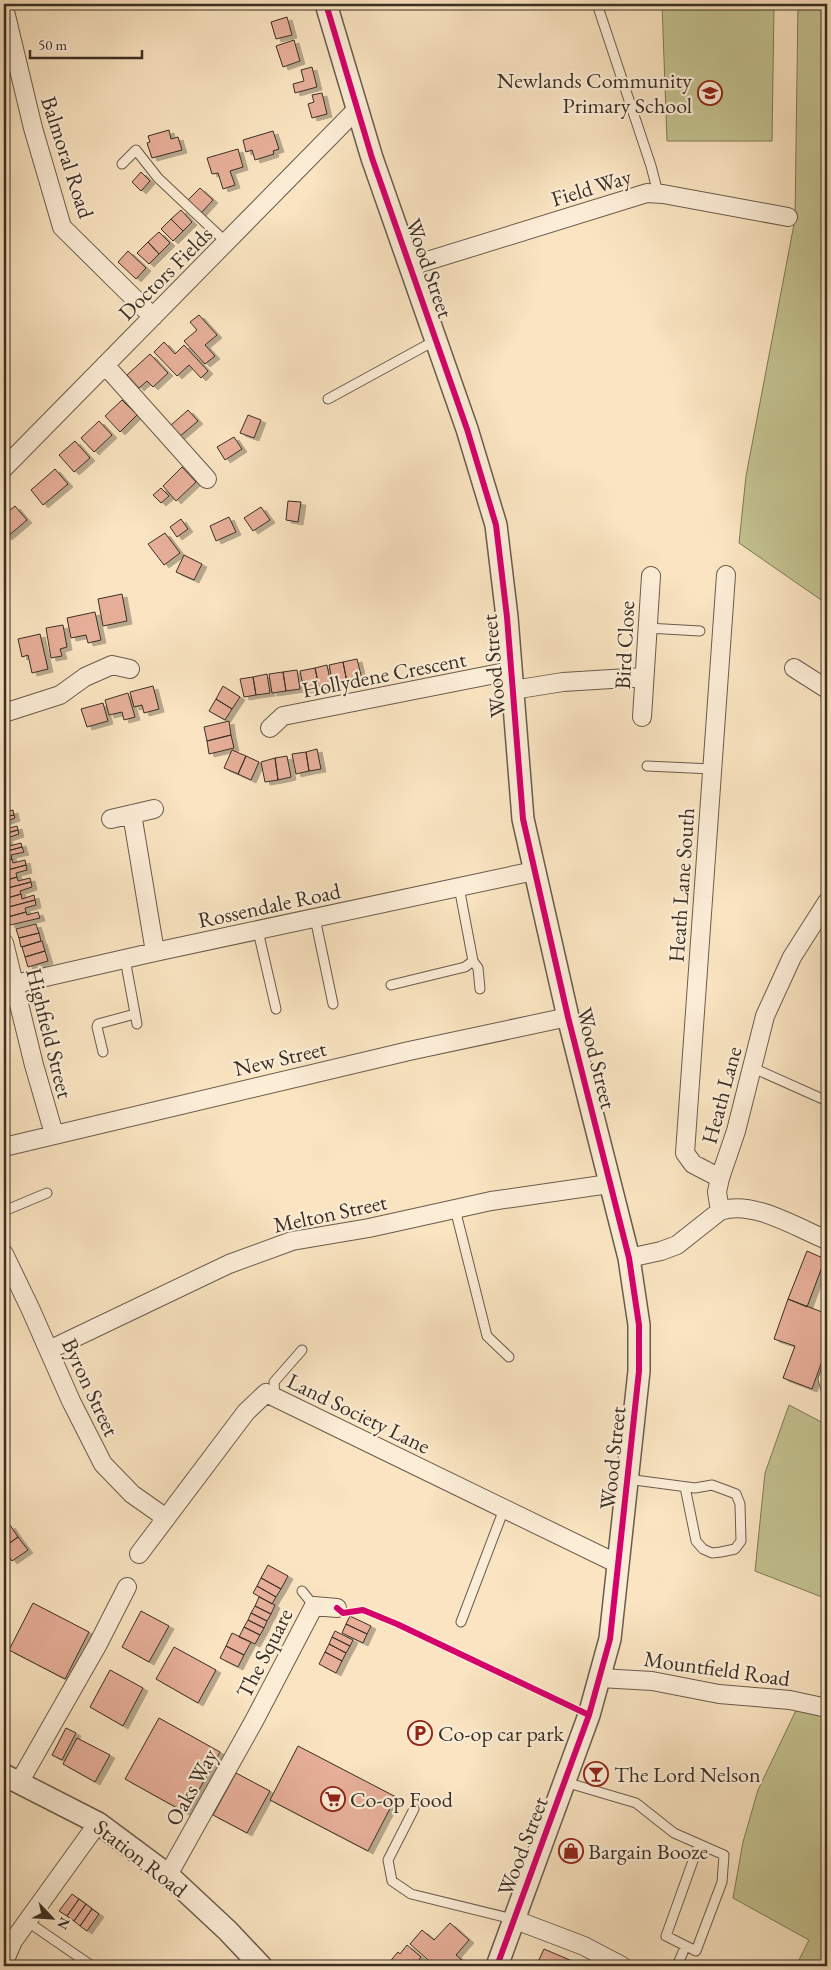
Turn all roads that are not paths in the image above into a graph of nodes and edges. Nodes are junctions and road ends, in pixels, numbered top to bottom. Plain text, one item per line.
1 (326, 4) edge
2 (597, 4) edge
3 (4, 8) edge
4 (356, 109) junction
5 (122, 164) dead end
6 (658, 194) junction
7 (788, 217) dead end
8 (227, 243) junction
9 (411, 266) junction
10 (153, 317) junction
11 (436, 340) junction
12 (105, 366) junction
13 (328, 399) dead end
14 (4, 468) edge
15 (206, 479) dead end
16 (726, 575) dead end
17 (651, 576) dead end
18 (646, 628) junction
19 (700, 631) dead end
20 (794, 668) dead end
21 (130, 669) dead end
22 (644, 677) junction
23 (512, 681) junction
24 (827, 689) edge
25 (4, 713) edge
26 (642, 717) dead end
27 (270, 728) dead end
28 (647, 766) dead end
29 (712, 769) junction
30 (154, 809) dead end
31 (132, 814) junction
32 (111, 819) dead end
33 (534, 871) junction
34 (460, 887) junction
35 (827, 902) edge
36 (315, 918) junction
37 (258, 931) junction
38 (4, 943) edge
39 (155, 952) junction
40 (126, 959) junction
41 (473, 961) junction
42 (15, 984) junction
43 (391, 985) dead end
44 (480, 989) dead end
45 (333, 1004) dead end
46 (276, 1009) dead end
47 (135, 1014) junction
48 (568, 1016) junction
49 (137, 1024) dead end
50 (103, 1052) dead end
51 (751, 1067) junction
52 (827, 1101) edge
53 (54, 1134) junction
54 (4, 1147) edge
55 (720, 1178) junction
56 (610, 1184) junction
57 (47, 1193) dead end
58 (455, 1209) junction
59 (4, 1211) edge
60 (720, 1211) junction
61 (827, 1240) edge
62 (4, 1254) edge
63 (629, 1258) junction
64 (49, 1350) junction
65 (302, 1350) dead end
66 (509, 1358) dead end
67 (827, 1368) edge
68 (827, 1393) edge
69 (275, 1397) junction
70 (626, 1479) junction
71 (685, 1487) junction
72 (504, 1509) junction
73 (166, 1518) junction
74 (139, 1554) dead end
75 (618, 1564) junction
76 (127, 1587) dead end
77 (302, 1591) dead end
78 (314, 1606) junction
79 (337, 1608) dead end
80 (461, 1622) dead end
81 (600, 1678) junction
82 (827, 1708) edge
83 (254, 1721) joint
84 (12, 1778) edge
85 (565, 1782) junction
86 (414, 1809) dead end
87 (98, 1823) junction
88 (700, 1844) junction
89 (168, 1875) junction
90 (513, 1919) junction
91 (28, 1922) junction
92 (683, 1952) dead end
93 (4, 1962) edge
94 (92, 1966) edge
95 (261, 1966) edge
96 (497, 1966) edge
97 (622, 1966) edge
98 (677, 1966) edge

1 - 4 street, Wood Street
2 - 6 lane
3 - 10 street, Balmoral Road
4 - 8 street, Doctors Fields
4 - 9 street, Wood Street
5 - 8 lane
6 - 7 street, Field Way
6 - 9 street, Field Way
8 - 10 street, Doctors Fields
9 - 11 street, Wood Street
10 - 12 street, Doctors Fields
11 - 13 lane
11 - 23 street, Wood Street
12 - 14 street, Doctors Fields
12 - 15 street
16 - 29 street, Heath Lane South
17 - 18 street, Bird Close
18 - 19 lane
18 - 22 street, Bird Close
20 - 24 street
21 - 25 street
22 - 23 street, Hollydene Crescent
22 - 26 street, Bird Close
23 - 27 street, Hollydene Crescent
23 - 33 street, Wood Street
28 - 29 lane
29 - 55 street, Heath Lane South
30 - 31 street
31 - 32 street
31 - 39 street
33 - 34 street, Rossendale Road
33 - 48 street, Wood Street
34 - 36 street, Rossendale Road
34 - 41 lane
35 - 51 street, Heath Lane
36 - 37 street, Rossendale Road
36 - 45 lane
37 - 39 street, Rossendale Road
37 - 46 lane
38 - 42 street, Highfield Street
39 - 40 street, Rossendale Road
40 - 42 street, Rossendale Road
40 - 47 lane
41 - 43 lane
41 - 44 lane
42 - 53 street, Highfield Street
47 - 49 lane
47 - 50 lane
48 - 53 street, New Street
48 - 56 street, Wood Street
51 - 52 lane
51 - 55 street, Heath Lane
53 - 54 street, New Street
55 - 60 street, Heath Lane
56 - 58 street, Melton Street
56 - 63 street, Wood Street
57 - 59 lane
58 - 64 street, Melton Street
58 - 66 lane
60 - 61 street
60 - 63 street
62 - 64 street, Byron Street
63 - 70 street, Wood Street
64 - 73 street, Byron Street
65 - 69 lane
67 - 68 lane
69 - 72 street, Land Society Lane
69 - 73 street, Land Society Lane
70 - 71 lane
70 - 75 street, Wood Street
71 - 71 lane
72 - 75 street, Land Society Lane
72 - 80 lane
73 - 74 street, Land Society Lane
75 - 81 street, Wood Street
76 - 84 street
77 - 78 lane, The Square
78 - 79 street, The Square
78 - 83 street, The Square
81 - 82 street, Mountfield Road
81 - 85 street, Wood Street
83 - 89 street, Oaks Way
84 - 87 street, Station Road
85 - 88 lane
85 - 90 street, Wood Street
86 - 90 lane
87 - 89 street, Station Road
87 - 91 street
88 - 88 lane
89 - 95 street, Station Road
90 - 96 street, Wood Street
90 - 97 street
91 - 93 street
91 - 94 lane
92 - 98 lane

